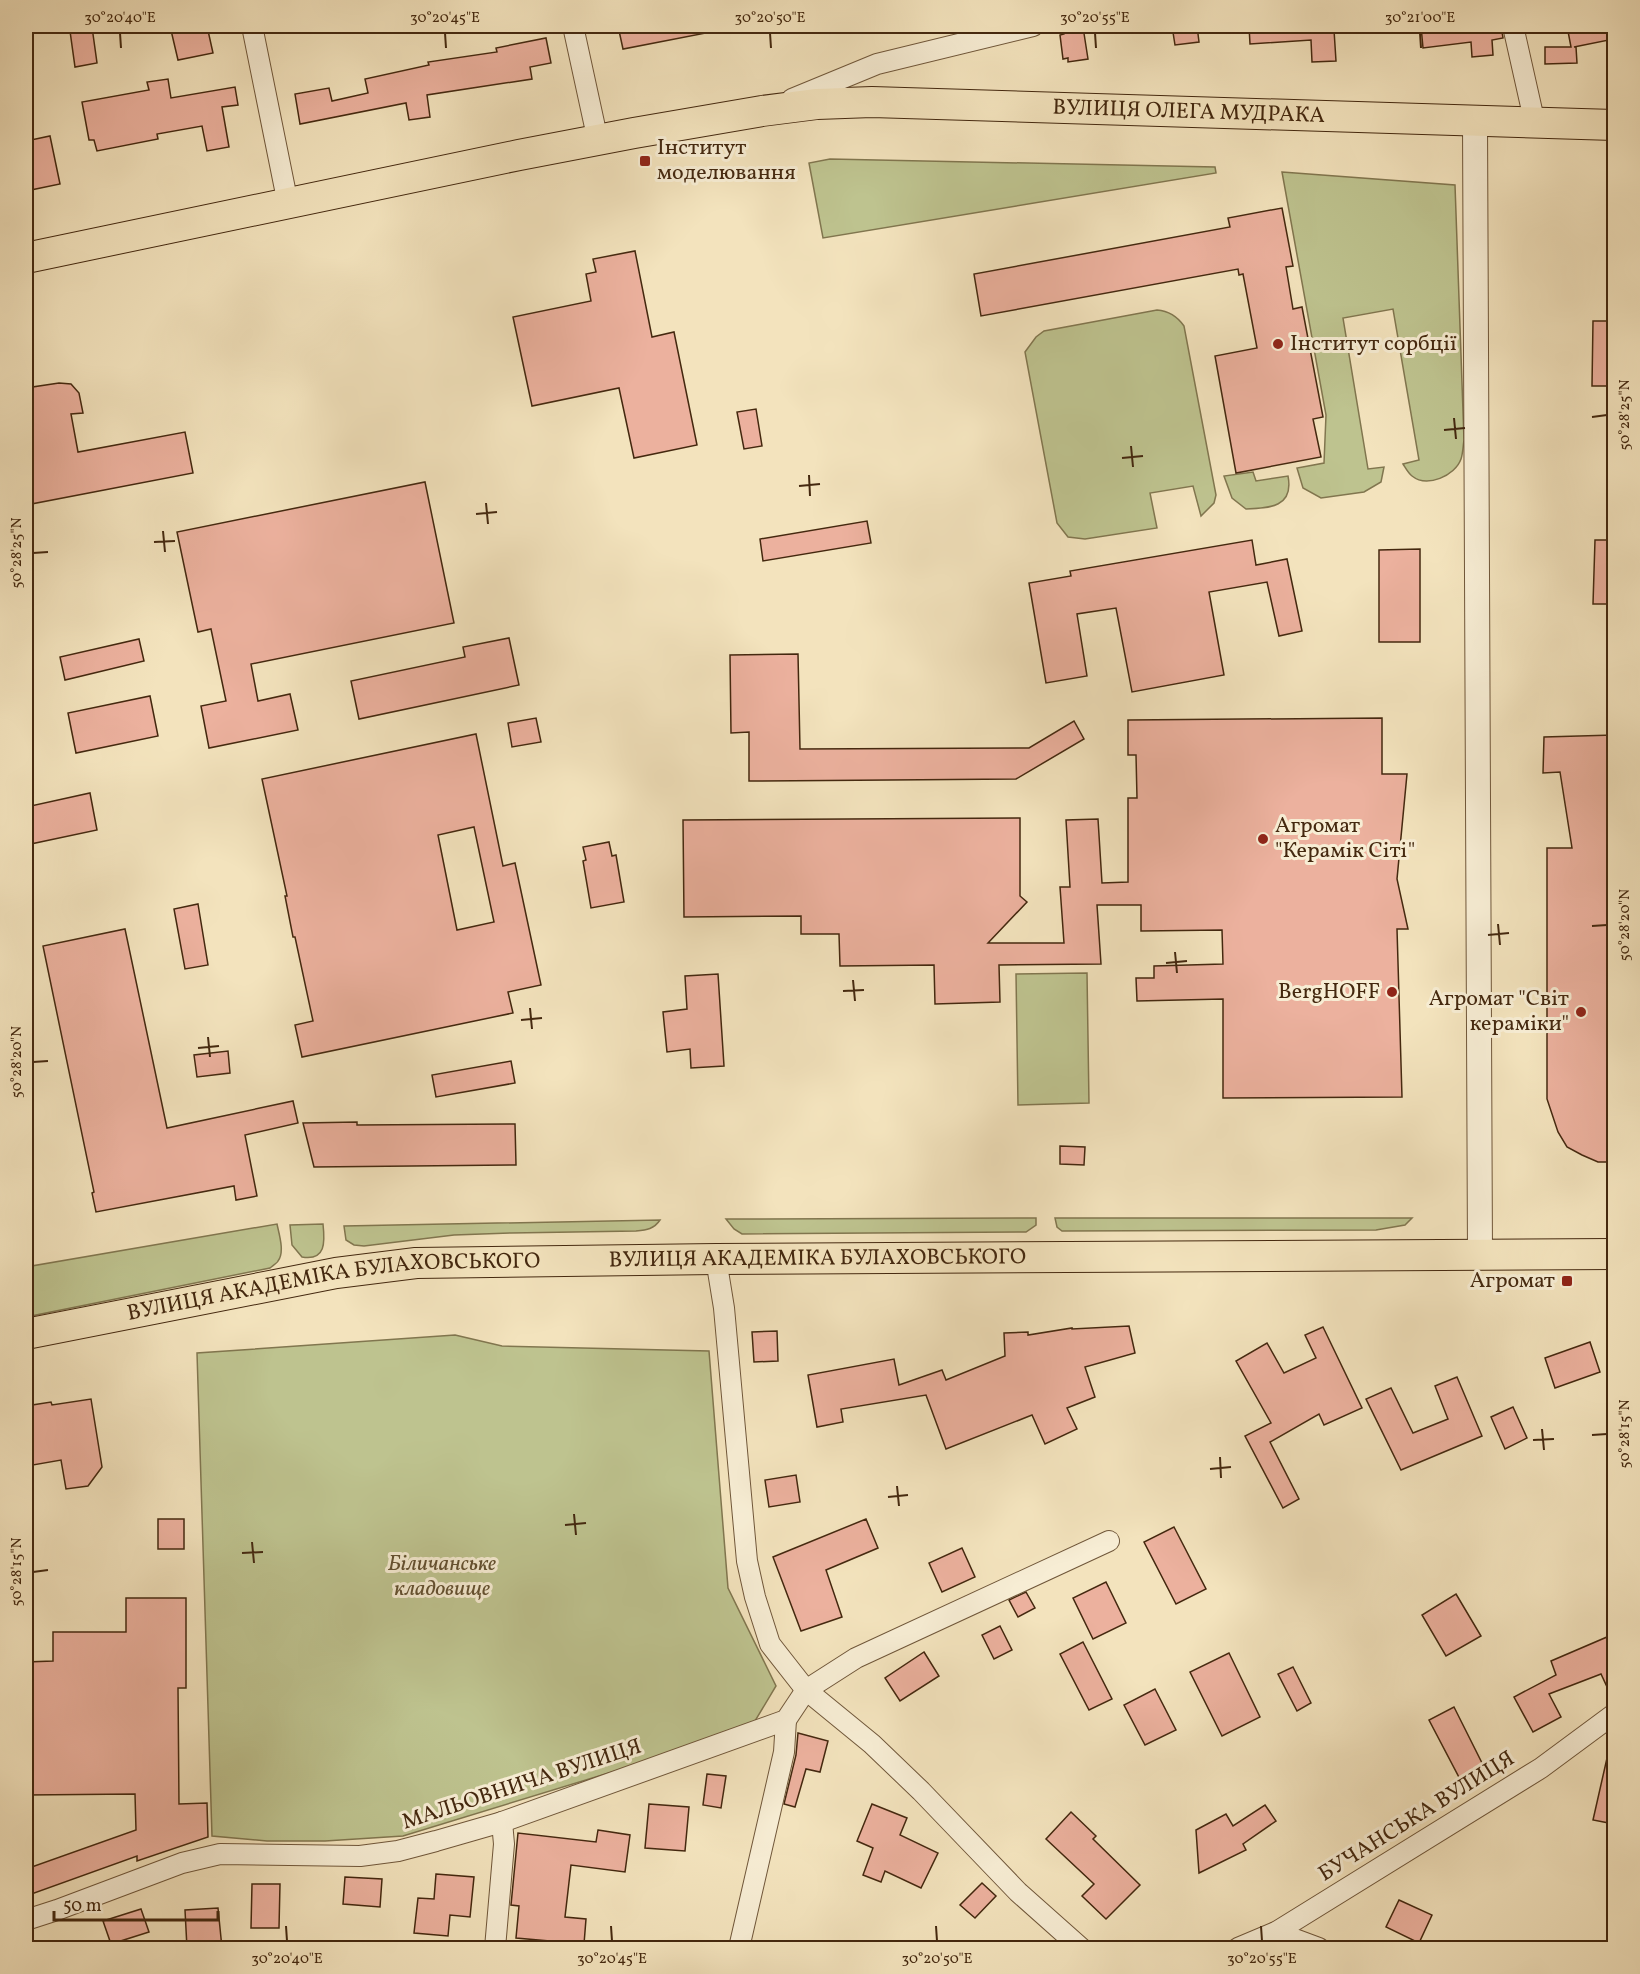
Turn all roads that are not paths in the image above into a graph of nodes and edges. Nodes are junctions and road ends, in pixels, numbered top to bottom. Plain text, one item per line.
1 (252, 26) edge
2 (573, 26) edge
3 (1033, 26) edge
4 (1513, 26) edge
5 (762, 111) junction
6 (1475, 122) junction
7 (1534, 124) junction
8 (1614, 125) edge
9 (598, 141) junction
10 (288, 204) junction
11 (26, 258) edge
12 (1480, 1254) junction
13 (1614, 1254) edge
14 (716, 1259) junction
15 (26, 1334) edge
16 (1109, 1541) dead end
17 (806, 1690) junction
18 (1614, 1714) edge
19 (786, 1720) junction
20 (502, 1822) junction
21 (26, 1920) edge
22 (1276, 1932) junction
23 (495, 1948) edge
24 (739, 1948) edge
25 (1081, 1948) edge
26 (1238, 1948) edge
27 (1319, 1948) edge

1 - 10 street
2 - 9 street
3 - 5 street
4 - 7 street
5 - 6 main road, ВУЛИЦЯ ОЛЕГА МУДРАКА
5 - 9 main road, ВУЛИЦЯ ОЛЕГА МУДРАКА
6 - 7 main road, ВУЛИЦЯ ОЛЕГА МУДРАКА
6 - 12 street
7 - 8 main road, ВУЛИЦЯ ОЛЕГА МУДРАКА
9 - 10 main road, ВУЛИЦЯ ОЛЕГА МУДРАКА
10 - 11 main road, ВУЛИЦЯ ОЛЕГА МУДРАКА
12 - 13 main road, ВУЛИЦЯ АКАДЕМІКА БУЛАХОВСЬКОГО
12 - 14 main road, ВУЛИЦЯ АКАДЕМІКА БУЛАХОВСЬКОГО
14 - 15 main road, ВУЛИЦЯ АКАДЕМІКА БУЛАХОВСЬКОГО
14 - 17 street
16 - 17 street
17 - 19 street
17 - 25 street
18 - 22 street, БУЧАНСЬКА ВУЛИЦЯ
19 - 20 street, МАЛЬОВНИЧА ВУЛИЦЯ
19 - 24 street
20 - 21 street, МАЛЬОВНИЧА ВУЛИЦЯ
20 - 23 street
22 - 26 street, БУЧАНСЬКА ВУЛИЦЯ
22 - 27 street

